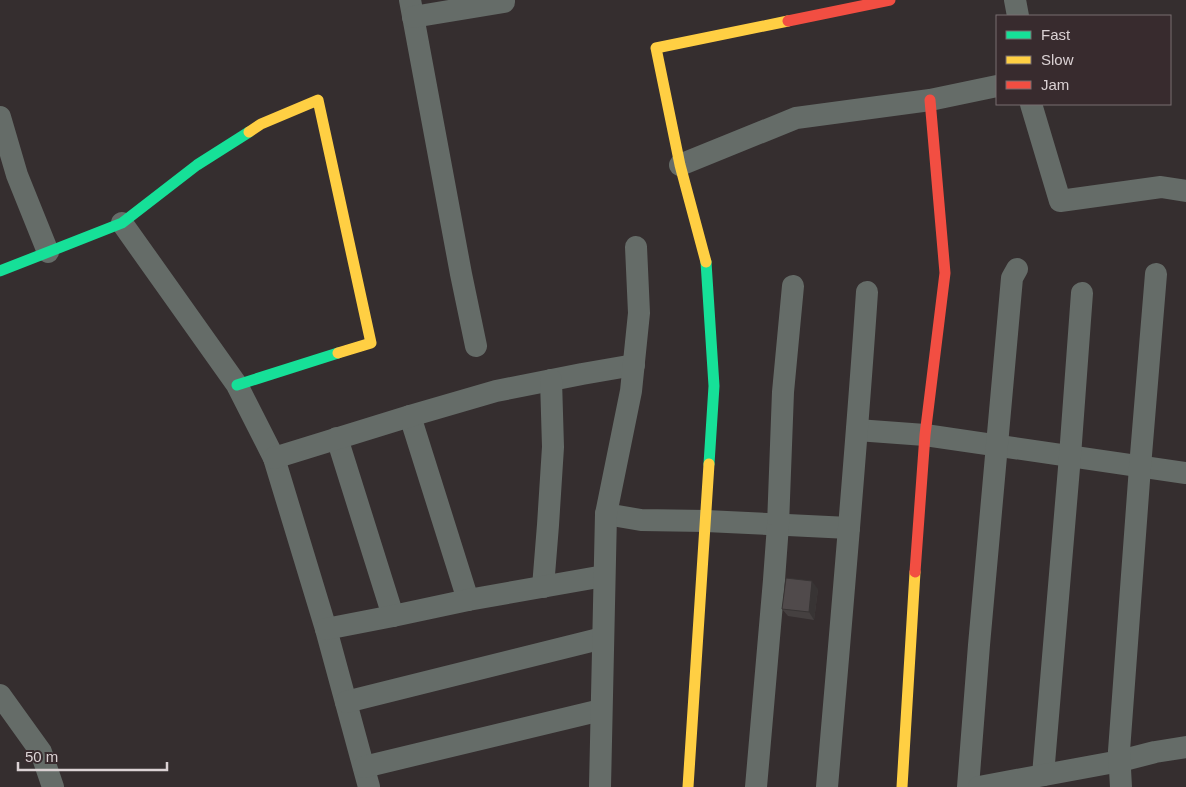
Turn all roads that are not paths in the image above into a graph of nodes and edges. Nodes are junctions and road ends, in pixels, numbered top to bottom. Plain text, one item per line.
1 (504, 0) edge
2 (890, 0) edge
3 (1015, 0) edge
4 (855, 3) edge
5 (411, 8) edge
6 (1018, 15) edge
7 (996, 86) edge
8 (930, 100) junction
9 (1032, 105) edge
10 (0, 117) edge
11 (680, 165) junction
12 (1186, 191) edge
13 (122, 223) junction
14 (636, 247) dead end
15 (48, 252) junction
16 (1017, 269) dead end
17 (0, 271) edge
18 (1156, 274) dead end
19 (793, 286) dead end
20 (867, 292) dead end
21 (1082, 294) dead end
22 (476, 346) dead end
23 (634, 365) junction
24 (551, 380) junction
25 (237, 385) junction
26 (410, 416) junction
27 (857, 430) junction
28 (925, 435) junction
29 (337, 438) junction
30 (997, 445) junction
31 (1070, 456) junction
32 (274, 458) junction
33 (1140, 467) junction
34 (1186, 473) edge
35 (606, 514) junction
36 (706, 521) junction
37 (778, 525) junction
38 (849, 528) junction
39 (604, 576) junction
40 (543, 587) junction
41 (468, 600) junction
42 (393, 616) junction
43 (326, 629) junction
44 (603, 638) junction
45 (0, 695) edge
46 (346, 702) junction
47 (601, 710) junction
48 (1186, 746) edge
49 (1120, 761) junction
50 (1043, 775) junction
51 (366, 777) edge
52 (1020, 783) edge
53 (53, 787) edge
54 (600, 787) edge
55 (688, 787) edge
56 (756, 787) edge
57 (827, 787) edge
58 (902, 787) edge
59 (968, 787) edge
60 (980, 787) edge
61 (1121, 787) edge

1 - 5 street
2 - 4 street
3 - 6 street
4 - 11 street
5 - 22 street
7 - 8 street
8 - 11 street
8 - 28 street
9 - 12 street
10 - 15 street
11 - 36 street
13 - 15 street
13 - 25 street
13 - 25 street
14 - 23 street
15 - 17 street
16 - 30 street
18 - 33 street
19 - 37 street
20 - 27 street
21 - 31 street
23 - 24 street
23 - 35 street
24 - 26 street
24 - 40 street
25 - 32 street
26 - 29 street
26 - 41 street
27 - 28 street
27 - 38 street
28 - 30 street
28 - 58 street
29 - 32 street
29 - 42 street
30 - 31 street
30 - 59 street
31 - 33 street
31 - 50 street
32 - 43 street
33 - 34 street
33 - 49 street
35 - 36 street
35 - 39 street
36 - 37 street
36 - 55 street
37 - 38 street
37 - 56 street
38 - 57 street
39 - 40 street
39 - 44 street
40 - 41 street
41 - 42 street
42 - 43 street
43 - 46 street
44 - 46 street
44 - 47 street
45 - 53 street
46 - 51 street
47 - 51 street
47 - 54 street
48 - 49 street
49 - 50 street
49 - 61 street
50 - 52 street
52 - 60 street

